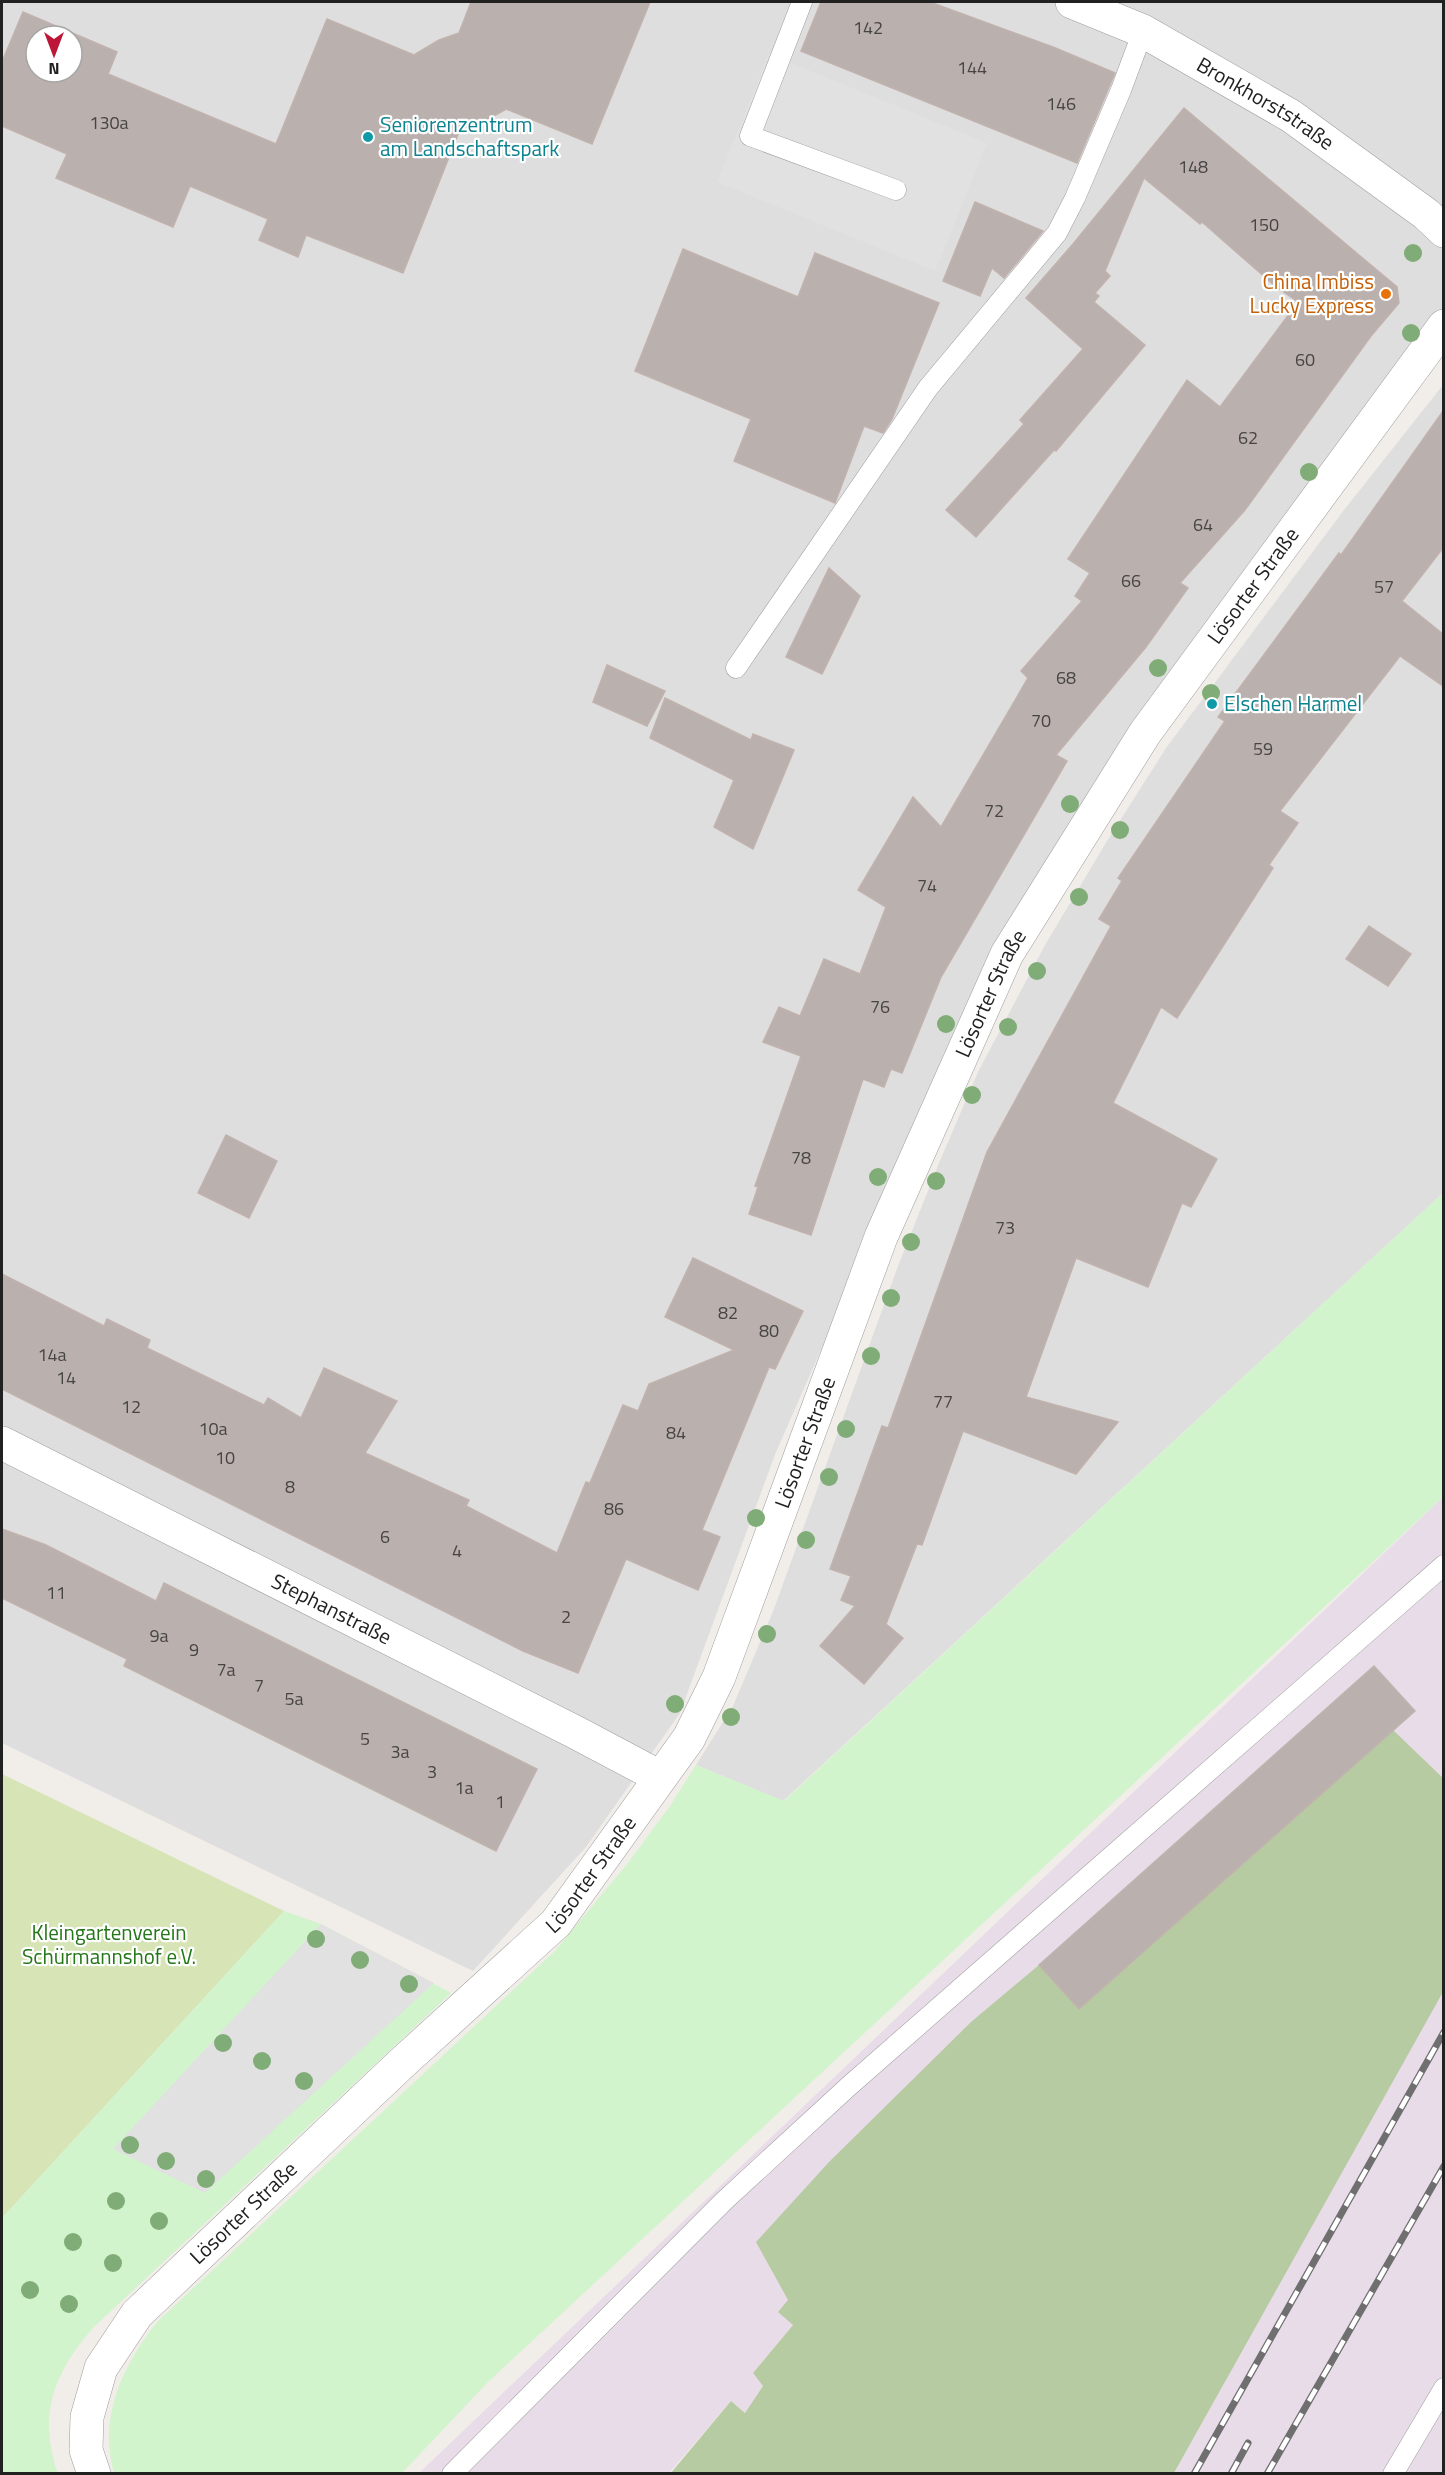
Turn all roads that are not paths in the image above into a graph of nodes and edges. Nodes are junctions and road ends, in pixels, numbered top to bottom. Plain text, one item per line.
1 (802, 2) edge
2 (1072, 2) edge
3 (1145, 16) edge
4 (896, 190) dead end
5 (1443, 231) edge
6 (1443, 327) edge
7 (736, 668) dead end
8 (2, 1443) edge
9 (1443, 1565) edge
10 (660, 1778) junction
11 (1443, 2388) edge
12 (94, 2474) edge
13 (452, 2474) edge
14 (1393, 2474) edge

1 - 4 lane
2 - 3 street, Bronkhorststraße
3 - 5 street, Bronkhorststraße
3 - 7 lane
6 - 10 street, Lösorter Straße
8 - 10 street, Stephanstraße
9 - 13 lane
10 - 12 street, Lösorter Straße
11 - 14 lane

